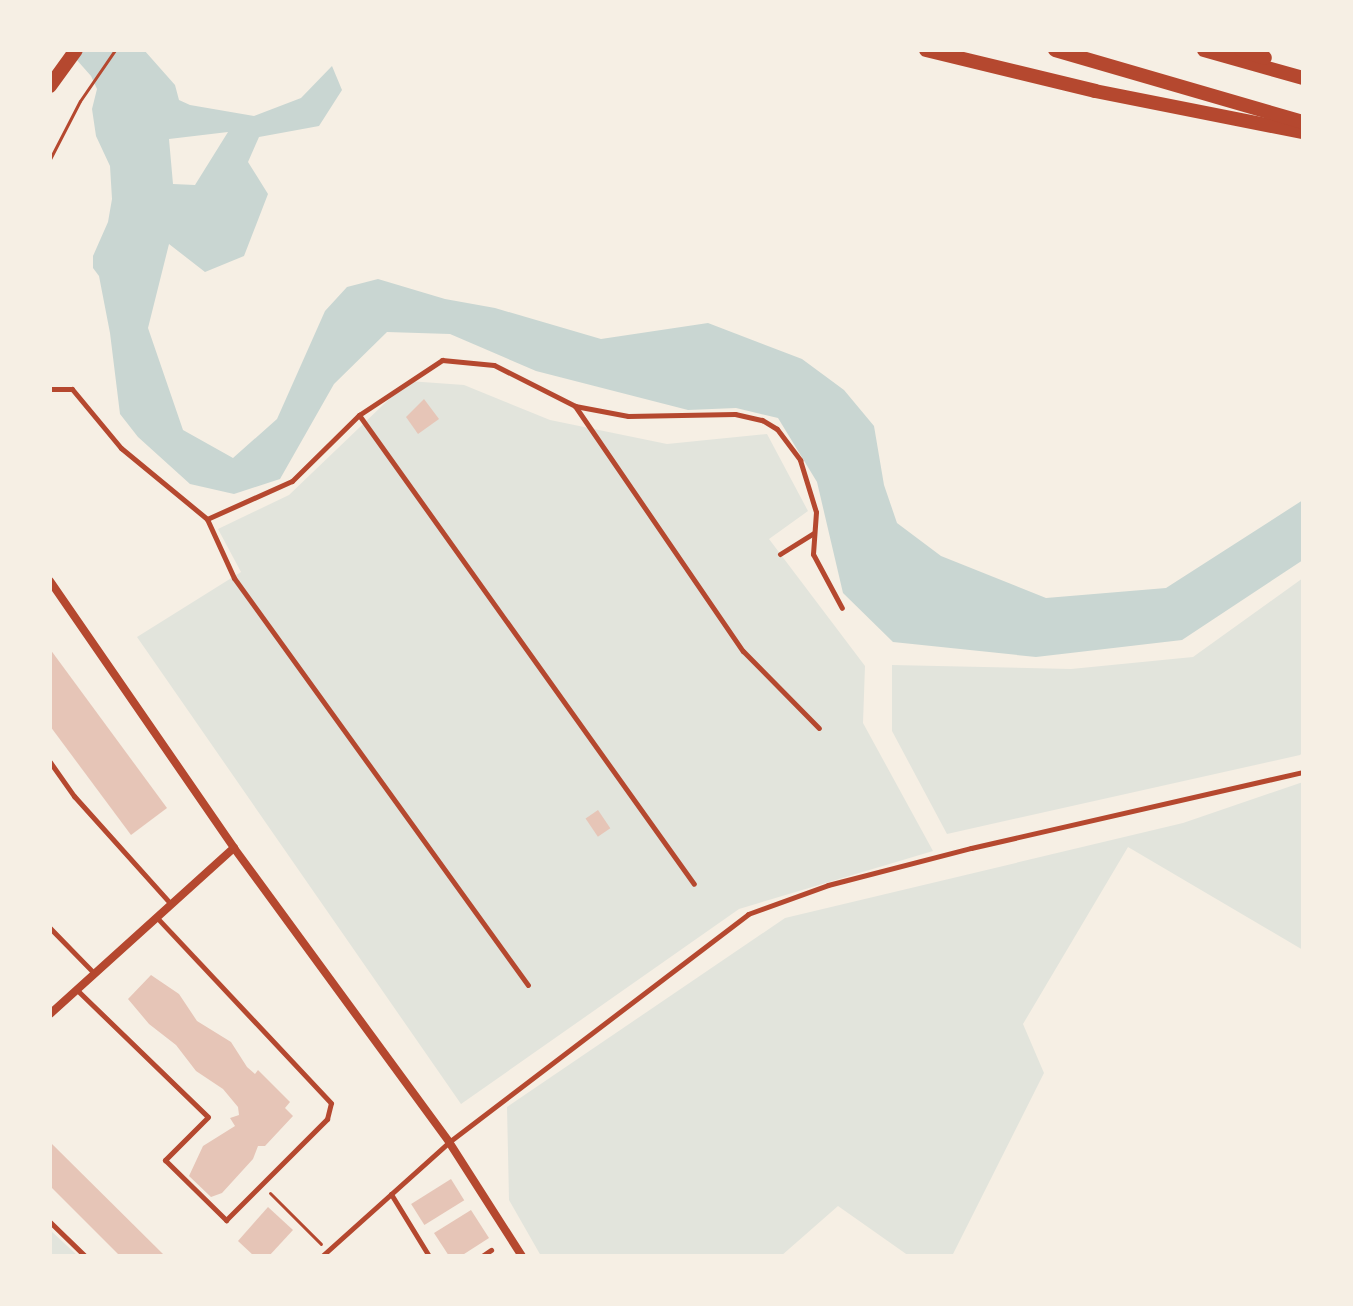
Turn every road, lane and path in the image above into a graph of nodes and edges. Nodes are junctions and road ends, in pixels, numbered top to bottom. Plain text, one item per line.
1 (76, 50) edge
2 (115, 50) edge
3 (926, 50) edge
4 (1055, 50) edge
5 (1204, 50) edge
6 (1241, 50) edge
7 (1303, 71) edge
8 (1303, 78) edge
9 (54, 80) edge
10 (1303, 122) edge
11 (1303, 132) edge
12 (50, 159) edge
13 (50, 389) edge
14 (575, 406) junction
15 (359, 415) junction
16 (207, 519) junction
17 (815, 532) junction
18 (780, 554) dead end
19 (50, 581) edge
20 (842, 608) dead end
21 (819, 728) dead end
22 (50, 762) edge
23 (1303, 772) edge
24 (234, 848) junction
25 (694, 884) dead end
26 (171, 904) junction
27 (156, 917) junction
28 (50, 928) edge
29 (93, 972) junction
30 (528, 985) dead end
31 (76, 989) junction
32 (50, 1014) edge
33 (449, 1142) junction
34 (261, 1185) junction
35 (391, 1194) junction
36 (50, 1222) edge
37 (491, 1250) dead end
38 (325, 1253) edge
39 (85, 1256) edge
40 (429, 1256) edge
41 (482, 1256) edge
42 (522, 1256) edge

1 - 9 main road
2 - 12 path
3 - 11 main road
4 - 10 main road
5 - 8 main road
6 - 7 main road
13 - 16 lane
14 - 15 lane
14 - 17 lane
14 - 21 lane
15 - 16 lane
15 - 25 lane
16 - 30 lane
17 - 18 lane
17 - 20 lane
19 - 24 street
22 - 26 lane
23 - 33 lane
24 - 26 street
24 - 33 street
26 - 27 street
27 - 29 street
27 - 34 lane
28 - 29 lane
29 - 31 street
31 - 32 street
31 - 34 lane
33 - 35 lane
33 - 42 street
34 - 38 path
35 - 38 lane
35 - 40 lane
36 - 39 lane
37 - 41 lane

